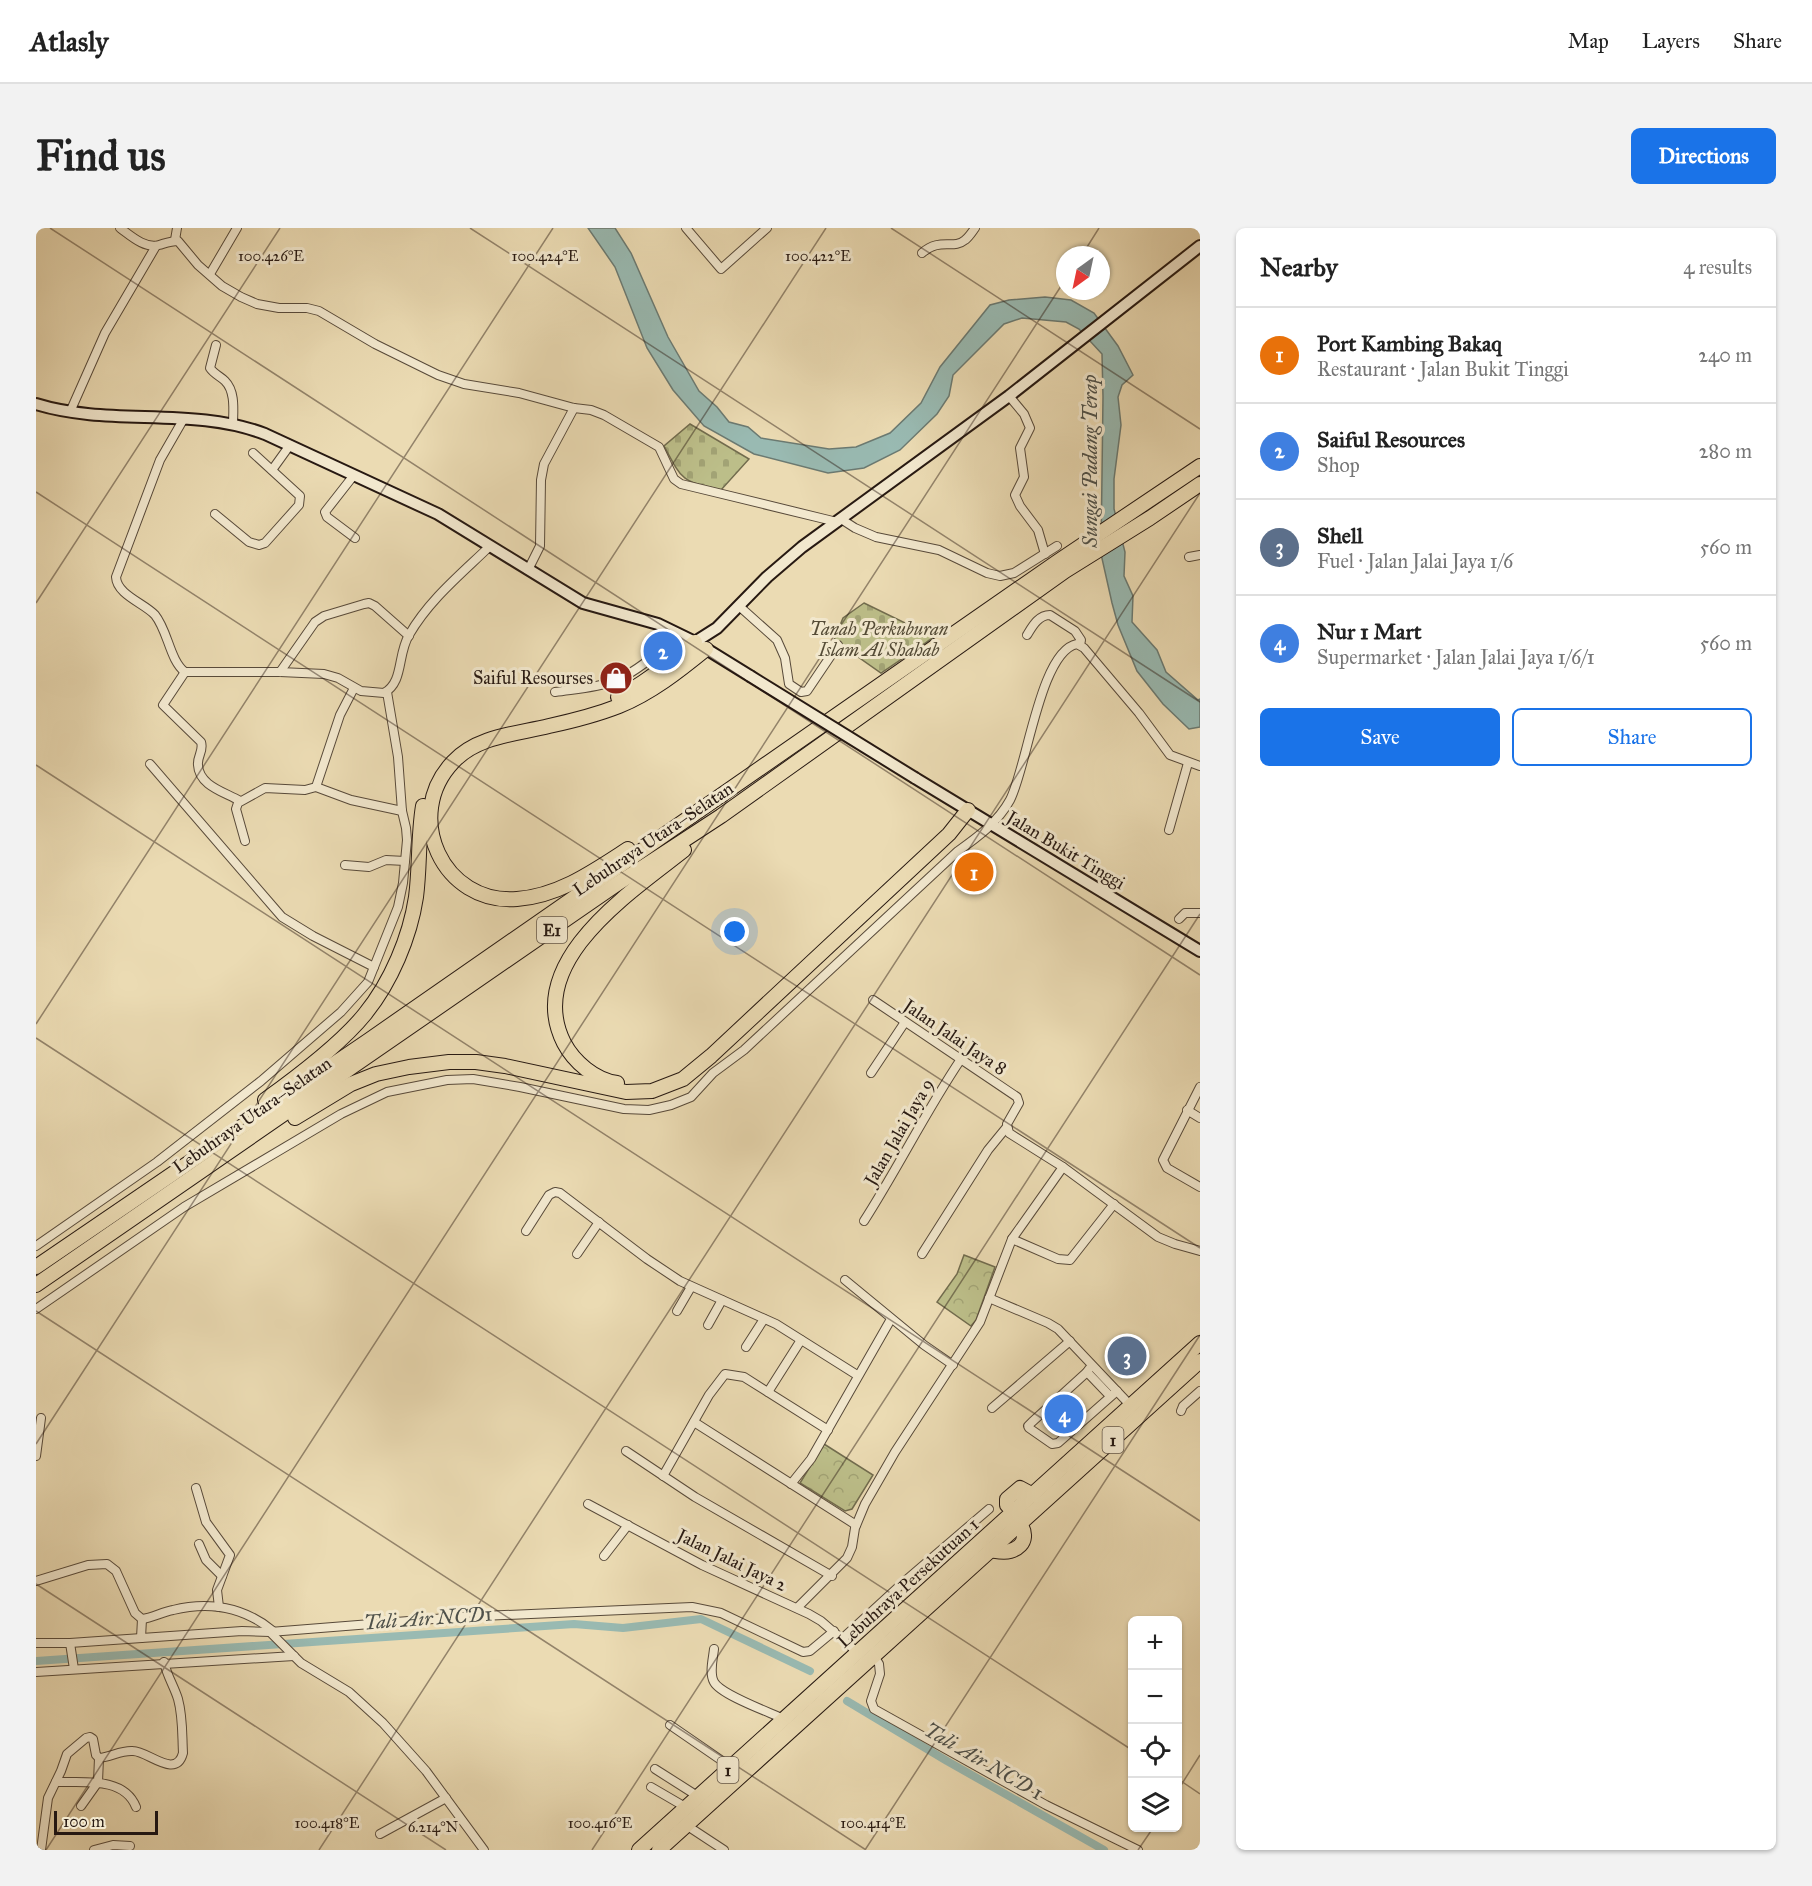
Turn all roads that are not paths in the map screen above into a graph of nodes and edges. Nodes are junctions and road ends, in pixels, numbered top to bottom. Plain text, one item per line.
1 (120, 228) edge
2 (177, 228) edge
3 (237, 228) edge
4 (686, 228) edge
5 (767, 228) edge
6 (975, 228) edge
7 (175, 240) junction
8 (156, 246) junction
9 (1200, 246) edge
10 (922, 253) dead end
11 (210, 274) junction
12 (216, 345) dead end
13 (1009, 396) junction
14 (36, 404) edge
15 (574, 408) junction
16 (70, 412) junction
17 (183, 420) junction
18 (233, 425) junction
19 (290, 445) junction
20 (254, 453) dead end
21 (1200, 466) edge
22 (272, 470) junction
23 (354, 475) junction
24 (1200, 484) edge
25 (215, 514) dead end
26 (839, 520) junction
27 (355, 538) dead end
28 (490, 546) junction
29 (1057, 546) dead end
30 (1200, 555) edge
31 (1189, 557) dead end
32 (1056, 562) junction
33 (528, 570) junction
34 (739, 606) junction
35 (679, 634) junction
36 (409, 636) junction
37 (1027, 636) dead end
38 (700, 645) junction
39 (838, 645) dead end
40 (1080, 645) junction
41 (185, 672) junction
42 (280, 672) junction
43 (354, 688) junction
44 (387, 692) junction
45 (555, 692) dead end
46 (1188, 763) junction
47 (150, 764) dead end
48 (766, 764) junction
49 (1200, 766) edge
50 (316, 787) junction
51 (240, 801) junction
52 (964, 807) junction
53 (402, 812) junction
54 (721, 816) junction
55 (992, 824) junction
56 (1168, 830) dead end
57 (245, 841) dead end
58 (405, 861) junction
59 (345, 865) dead end
60 (1200, 913) edge
61 (1179, 919) dead end
62 (1200, 951) edge
63 (374, 967) junction
64 (873, 1000) dead end
65 (905, 1022) junction
66 (961, 1059) junction
67 (871, 1073) dead end
68 (1200, 1087) edge
69 (1187, 1110) junction
70 (1200, 1118) edge
71 (1006, 1128) junction
72 (234, 1131) junction
73 (234, 1150) junction
74 (1063, 1167) junction
75 (1200, 1187) edge
76 (1114, 1204) junction
77 (864, 1221) dead end
78 (599, 1222) junction
79 (526, 1231) dead end
80 (1011, 1239) junction
81 (36, 1245) edge
82 (1200, 1251) edge
83 (577, 1254) dead end
84 (922, 1254) dead end
85 (36, 1267) edge
86 (845, 1280) dead end
87 (36, 1285) edge
88 (691, 1287) junction
89 (989, 1298) junction
90 (722, 1300) junction
91 (36, 1309) edge
92 (677, 1311) dead end
93 (764, 1318) junction
94 (891, 1318) junction
95 (708, 1325) dead end
96 (801, 1340) junction
97 (1070, 1341) junction
98 (1200, 1343) edge
99 (747, 1347) dead end
100 (1200, 1361) edge
101 (953, 1365) junction
102 (1090, 1369) junction
103 (857, 1375) junction
104 (1200, 1391) edge
105 (768, 1392) junction
106 (1113, 1394) junction
107 (1131, 1406) junction
108 (992, 1408) dead end
109 (1181, 1411) dead end
110 (41, 1418) dead end
111 (694, 1422) junction
112 (828, 1430) junction
113 (626, 1450) dead end
114 (36, 1456) edge
115 (663, 1476) junction
116 (791, 1484) junction
117 (196, 1488) dead end
118 (588, 1504) dead end
119 (988, 1509) dead end
120 (1018, 1517) junction
121 (856, 1524) junction
122 (628, 1525) junction
123 (199, 1544) dead end
124 (604, 1556) dead end
125 (222, 1576) junction
126 (832, 1576) junction
127 (36, 1581) edge
128 (219, 1607) junction
129 (797, 1608) junction
130 (141, 1619) junction
131 (834, 1631) junction
132 (273, 1633) junction
133 (141, 1638) junction
134 (843, 1638) junction
135 (36, 1643) edge
136 (71, 1646) junction
137 (714, 1649) dead end
138 (857, 1652) junction
139 (292, 1653) junction
140 (874, 1656) junction
141 (164, 1662) junction
142 (73, 1667) junction
143 (36, 1671) edge
144 (784, 1719) junction
145 (670, 1725) dead end
146 (99, 1758) junction
147 (731, 1767) junction
148 (655, 1769) dead end
149 (56, 1782) junction
150 (98, 1782) junction
151 (651, 1787) dead end
152 (699, 1797) junction
153 (446, 1798) junction
154 (81, 1806) dead end
155 (136, 1807) dead end
156 (687, 1808) junction
157 (686, 1825) junction
158 (380, 1834) dead end
159 (130, 1846) dead end
160 (481, 1849) edge
161 (41, 1850) edge
162 (94, 1850) edge
163 (639, 1850) edge
164 (659, 1850) edge
165 (724, 1850) edge
166 (1138, 1850) edge

1 - 8 street
2 - 7 street
3 - 11 street
4 - 5 street
6 - 10 street
7 - 8 street
7 - 11 street
8 - 16 street
9 - 13 main road
11 - 15 street
12 - 18 street
13 - 26 main road
13 - 32 street
14 - 16 main road, Jalan Bukit Tinggi
15 - 26 street
15 - 33 street
16 - 17 main road, Jalan Bukit Tinggi
17 - 18 main road, Jalan Bukit Tinggi
17 - 41 street
18 - 19 main road, Jalan Bukit Tinggi
19 - 22 street
19 - 23 main road, Jalan Bukit Tinggi
20 - 22 street
21 - 32 highway, Lebuhraya Utara–Selatan / E1
22 - 25 street
23 - 27 street
23 - 28 main road, Jalan Bukit Tinggi
24 - 32 highway, Lebuhraya Utara–Selatan / E1
26 - 32 street
26 - 34 main road
28 - 33 main road, Jalan Bukit Tinggi
28 - 36 street
29 - 32 street
30 - 31 street
32 - 48 highway, Lebuhraya Utara–Selatan / E1
32 - 54 highway, Lebuhraya Utara–Selatan / E1
33 - 35 main road, Jalan Bukit Tinggi
34 - 38 main road
34 - 39 street
35 - 38 main road, Jalan Bukit Tinggi
35 - 45 street
36 - 42 street
36 - 44 street
37 - 40 street
38 - 48 highway
38 - 52 main road, Jalan Bukit Tinggi, bridge
38 - 72 highway
40 - 46 street
40 - 55 street
41 - 42 street
41 - 51 street
42 - 43 street
43 - 44 street
43 - 50 street
44 - 53 street
46 - 49 street
46 - 56 street
47 - 63 street
48 - 72 highway, Lebuhraya Utara–Selatan / E1
50 - 51 street
50 - 53 street
51 - 57 street
52 - 54 highway
52 - 55 main road, Jalan Bukit Tinggi
52 - 73 highway
53 - 58 street
54 - 73 highway, Lebuhraya Utara–Selatan / E1
55 - 62 main road, Jalan Bukit Tinggi
55 - 91 street
58 - 59 street
58 - 63 street
60 - 61 street
63 - 81 street
64 - 65 street, Jalan Jalai Jaya 8
65 - 66 street, Jalan Jalai Jaya 8
65 - 67 street
66 - 71 street, Jalan Jalai Jaya 8
66 - 77 street, Jalan Jalai Jaya 9
68 - 69 street
69 - 70 street
69 - 75 street
71 - 74 street
71 - 84 street
72 - 85 highway, Lebuhraya Utara–Selatan / E1
73 - 87 highway, Lebuhraya Utara–Selatan / E1
74 - 76 street
74 - 80 street
76 - 80 street
76 - 82 street
78 - 79 street
78 - 83 street
78 - 88 street
80 - 89 street
86 - 94 street
88 - 90 street
88 - 92 street
89 - 97 street
89 - 101 street
90 - 93 street
90 - 95 street
93 - 96 street
93 - 99 street
94 - 101 street
94 - 103 street
96 - 103 street
96 - 105 street
97 - 102 street
97 - 108 street
98 - 107 highway, Lebuhraya Persekutuan 1 / 1
100 - 120 highway, Lebuhraya Persekutuan 1 / 1
101 - 121 street
102 - 106 street
102 - 106 street
103 - 112 street
104 - 109 street
105 - 111 street
105 - 112 street
106 - 107 street
107 - 120 highway, Lebuhraya Persekutuan 1 / 1
110 - 114 street
111 - 115 street
111 - 116 street
112 - 116 street
113 - 115 street
115 - 126 street
116 - 121 street
117 - 125 street
118 - 122 street, Jalan Jalai Jaya 2
119 - 134 street
120 - 138 highway, Lebuhraya Persekutuan 1 / 1
120 - 140 highway, Lebuhraya Persekutuan 1 / 1
121 - 126 street
122 - 124 street
122 - 129 street, Jalan Jalai Jaya 2
123 - 125 street
125 - 128 street
126 - 129 street
127 - 130 street
128 - 130 street
128 - 132 street
129 - 131 street, Jalan Jalai Jaya 2
130 - 133 street
131 - 132 street
131 - 134 street, Jalan Jalai Jaya 2
132 - 133 street
132 - 139 street
133 - 136 street
134 - 138 street, Jalan Jalai Jaya 2
135 - 136 street
136 - 142 street
137 - 144 street
138 - 144 highway, Lebuhraya Persekutuan 1 / 1
139 - 141 street
139 - 153 street
140 - 157 highway, Lebuhraya Persekutuan 1 / 1
140 - 166 street
141 - 142 street
141 - 146 street
142 - 143 street
144 - 147 highway, Lebuhraya Persekutuan 1 / 1
145 - 147 street
146 - 149 street
146 - 150 street
147 - 152 highway, Lebuhraya Persekutuan 1 / 1
148 - 152 street
149 - 150 street
149 - 161 street
150 - 154 street
150 - 155 street
151 - 156 street
152 - 156 highway, Lebuhraya Persekutuan 1 / 1
153 - 158 street
153 - 160 street
156 - 163 highway, Lebuhraya Persekutuan 1 / 1
157 - 164 highway, Lebuhraya Persekutuan 1 / 1
157 - 165 street
159 - 162 street

